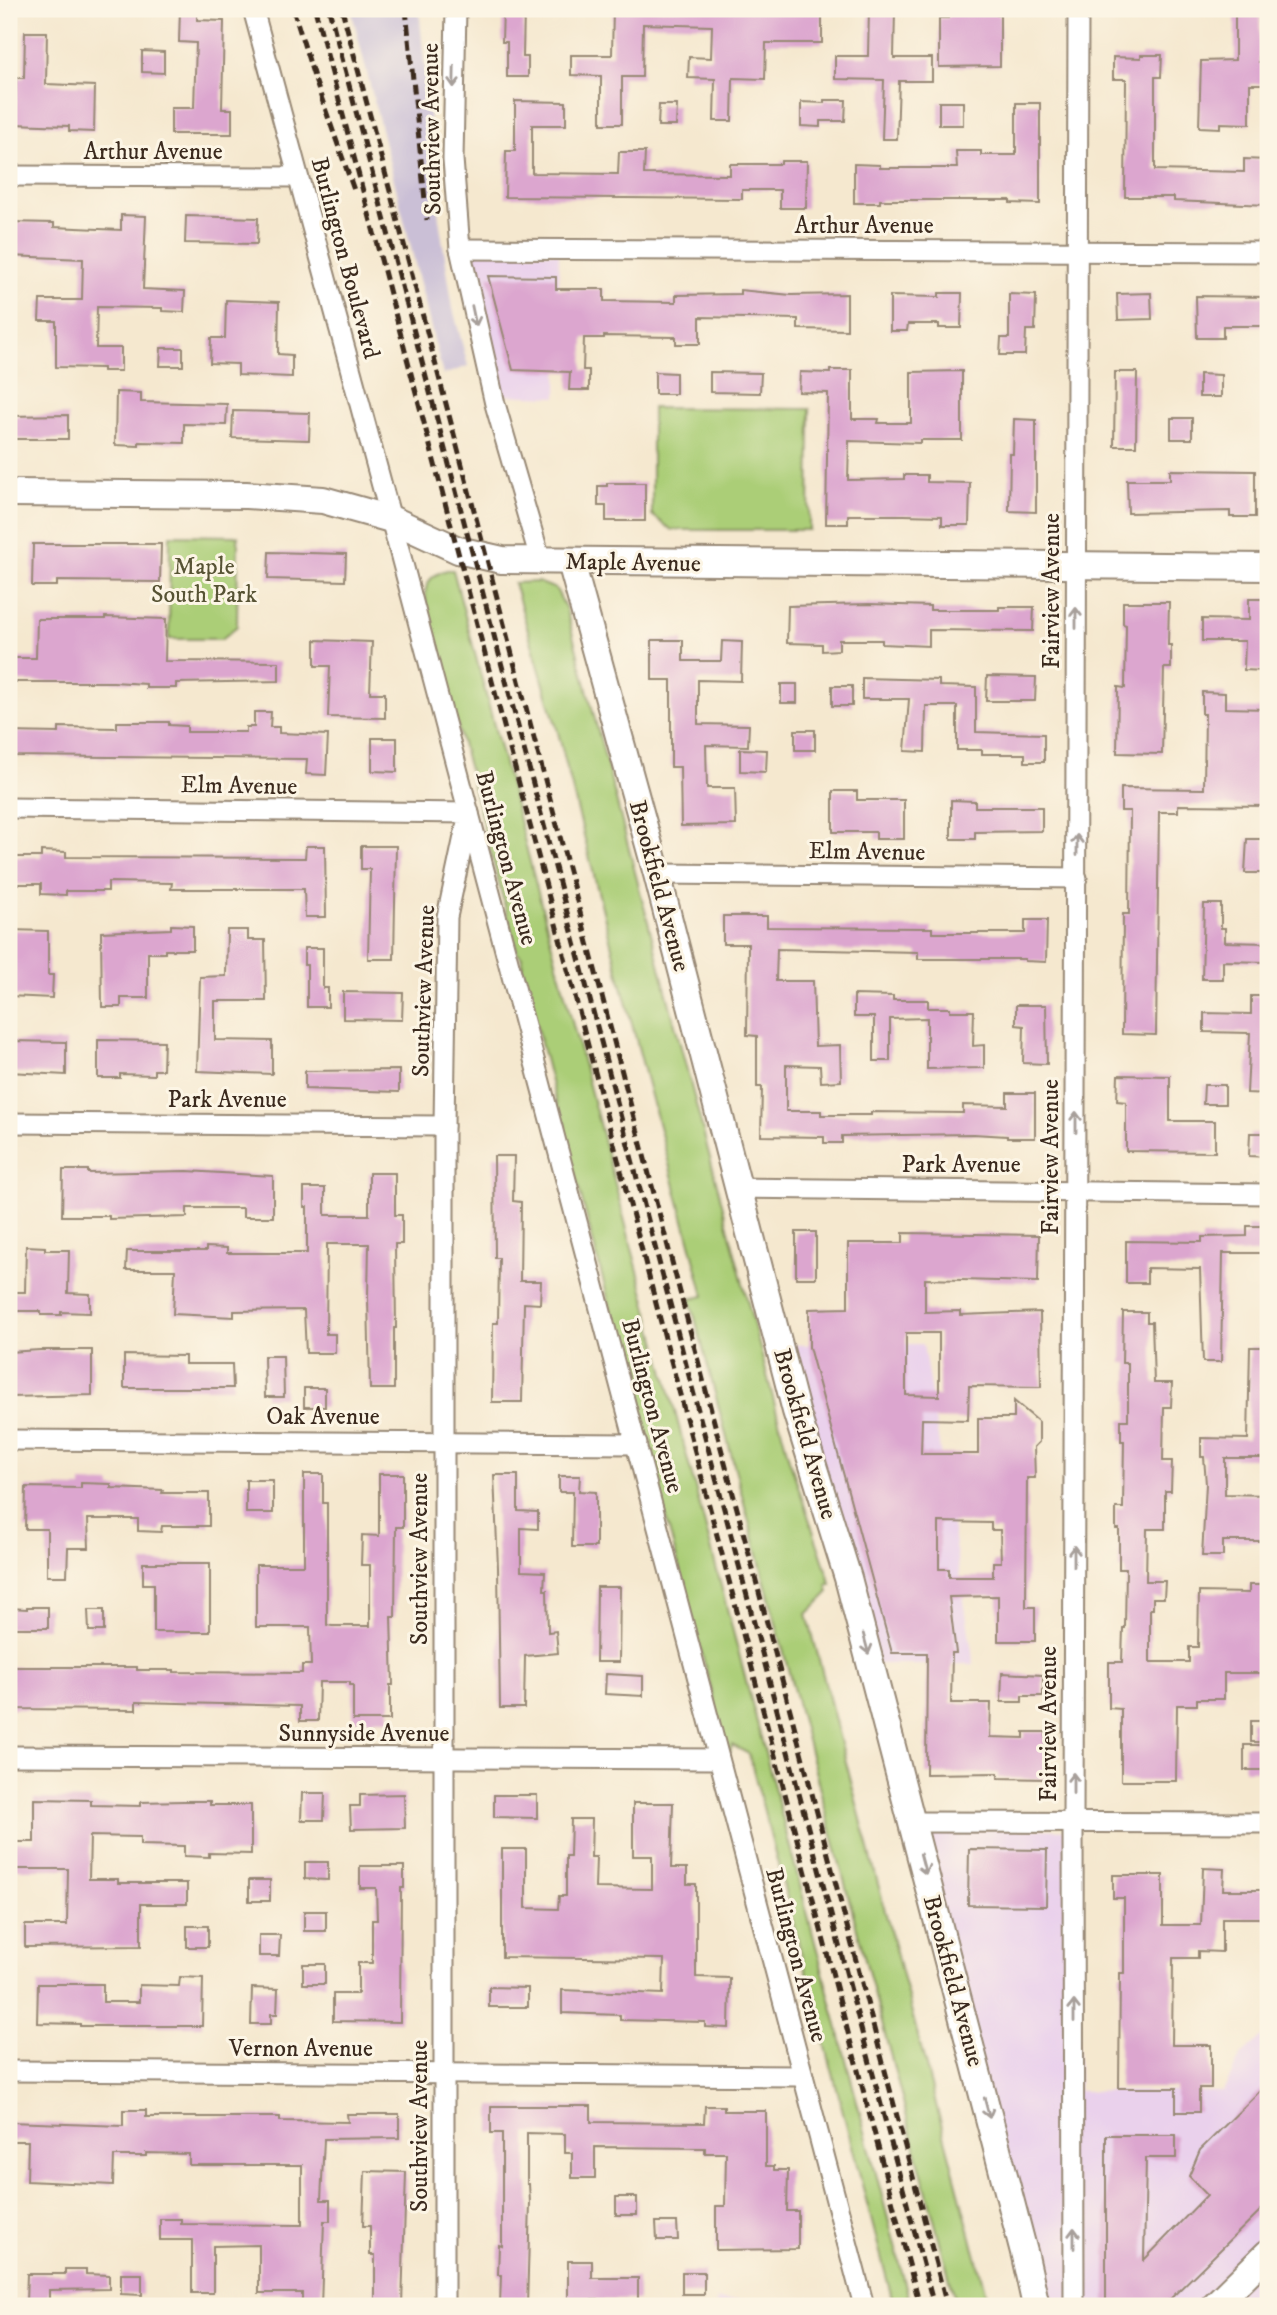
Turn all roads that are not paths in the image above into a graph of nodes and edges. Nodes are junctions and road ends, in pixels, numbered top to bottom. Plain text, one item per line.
1 (253, 9) edge
2 (456, 9) edge
3 (1078, 9) edge
4 (9, 176) edge
5 (297, 177) junction
6 (460, 249) junction
7 (1077, 251) junction
8 (1268, 252) edge
9 (9, 493) edge
10 (391, 519) junction
11 (541, 562) junction
12 (571, 562) junction
13 (1076, 566) junction
14 (1268, 567) edge
15 (9, 808) edge
16 (469, 813) junction
17 (657, 874) junction
18 (1077, 878) junction
19 (9, 1123) edge
20 (444, 1126) junction
21 (737, 1188) junction
22 (1076, 1190) junction
23 (1268, 1194) edge
24 (9, 1440) edge
25 (445, 1443) junction
26 (637, 1444) junction
27 (9, 1755) edge
28 (444, 1759) junction
29 (718, 1759) junction
30 (912, 1822) junction
31 (1073, 1823) junction
32 (1268, 1823) edge
33 (9, 2071) edge
34 (444, 2074) junction
35 (803, 2076) junction
36 (1268, 2253) edge
37 (444, 2306) edge
38 (864, 2306) edge
39 (1037, 2306) edge
40 (1074, 2306) edge
41 (1214, 2306) edge

1 - 5 street, Burlington Boulevard
2 -> 6 street, Southview Avenue
3 - 7 street, Fairview Avenue
4 - 5 street, Arthur Avenue
5 - 10 street, Burlington Boulevard
6 - 7 street, Arthur Avenue
6 -> 11 street
7 - 8 street, Arthur Avenue
7 - 13 street, Fairview Avenue
9 - 10 street, Maple Avenue
10 - 11 street, Maple Avenue
10 - 16 street, Burlington Avenue
11 - 12 street, Maple Avenue
12 - 13 street, Maple Avenue
12 - 17 street, Brookfield Avenue
13 - 14 street, Maple Avenue
18 -> 13 street, Fairview Avenue
15 - 16 street, Elm Avenue
16 - 20 street, Southview Avenue
16 - 26 street, Burlington Avenue
17 - 18 street, Elm Avenue
17 - 21 street, Brookfield Avenue
22 -> 18 street, Fairview Avenue
19 - 20 street, Park Avenue
20 - 25 street, Southview Avenue
21 - 22 street, Park Avenue
21 -> 30 street, Brookfield Avenue
22 - 23 street, Park Avenue
31 -> 22 street, Fairview Avenue
24 - 25 street, Oak Avenue
25 - 26 street, Oak Avenue
25 - 28 street, Southview Avenue
26 - 29 street, Burlington Avenue
27 - 28 street, Sunnyside Avenue
28 - 29 street, Sunnyside Avenue
28 - 34 street, Southview Avenue
29 - 35 street, Burlington Avenue
30 - 31 street
30 -> 39 street, Brookfield Avenue
31 - 32 street
40 -> 31 street, Fairview Avenue
33 - 34 street, Vernon Avenue
34 - 35 street, Vernon Avenue
34 - 37 street, Southview Avenue
35 - 38 street, Burlington Avenue
36 - 41 street

